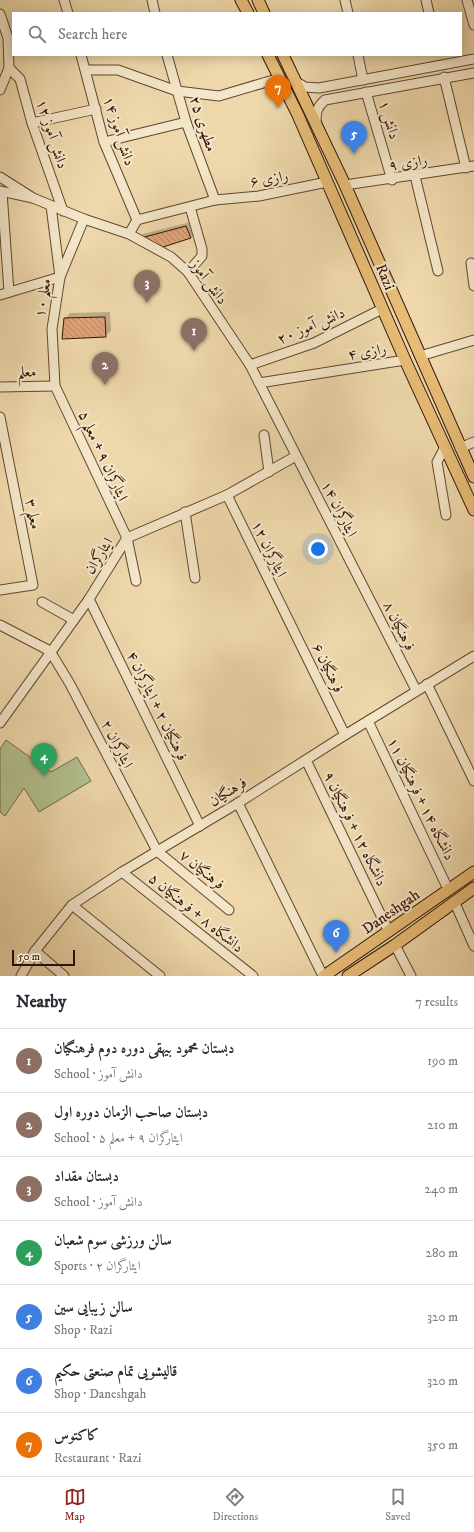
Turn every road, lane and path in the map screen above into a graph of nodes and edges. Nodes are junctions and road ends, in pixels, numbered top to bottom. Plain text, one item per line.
1 (64, 0) edge
2 (152, 0) edge
3 (241, 0) edge
4 (258, 0) edge
5 (345, 0) edge
6 (426, 0) edge
7 (467, 0) edge
8 (68, 12) edge
9 (155, 12) edge
10 (247, 12) edge
11 (264, 12) edge
12 (348, 12) edge
13 (429, 12) edge
14 (0, 14) edge
15 (474, 25) edge
16 (81, 56) edge
17 (167, 56) edge
18 (269, 56) edge
19 (283, 56) edge
20 (358, 56) edge
21 (439, 56) edge
22 (474, 59) edge
23 (441, 64) junction
24 (9, 68) junction
25 (86, 70) junction
26 (474, 73) edge
27 (444, 77) junction
28 (280, 78) junction
29 (295, 80) junction
30 (363, 80) junction
31 (344, 83) junction
32 (0, 90) edge
33 (177, 91) junction
34 (366, 92) junction
35 (348, 95) junction
36 (96, 109) junction
37 (186, 122) junction
38 (316, 122) junction
39 (32, 123) junction
40 (104, 142) junction
41 (470, 167) edge
42 (415, 176) junction
43 (0, 177) edge
44 (392, 180) junction
45 (327, 182) junction
46 (345, 186) junction
47 (1, 192) edge
48 (33, 198) junction
49 (216, 200) junction
50 (51, 206) junction
51 (190, 207) junction
52 (63, 211) junction
53 (84, 219) junction
54 (137, 220) junction
55 (129, 234) junction
56 (369, 240) junction
57 (355, 246) junction
58 (471, 263) dead end
59 (438, 271) dead end
60 (188, 272) junction
61 (60, 277) junction
62 (474, 286) edge
63 (5, 294) edge
64 (382, 309) junction
65 (474, 340) edge
66 (420, 356) junction
67 (405, 360) junction
68 (250, 365) junction
69 (259, 383) junction
70 (55, 386) junction
71 (0, 387) edge
72 (0, 417) edge
73 (264, 435) dead end
74 (474, 442) edge
75 (445, 447) junction
76 (460, 448) junction
77 (296, 456) junction
78 (269, 472) junction
79 (474, 477) edge
80 (227, 495) junction
81 (474, 510) edge
82 (185, 512) junction
83 (446, 515) dead end
84 (127, 538) junction
85 (356, 574) joint
86 (195, 578) dead end
87 (136, 581) dead end
88 (0, 590) edge
89 (89, 599) junction
90 (42, 602) dead end
91 (286, 615) joint
92 (74, 620) junction
93 (0, 625) edge
94 (50, 651) junction
95 (474, 656) edge
96 (427, 684) junction
97 (416, 690) junction
98 (4, 709) edge
99 (368, 721) junction
100 (0, 723) edge
101 (345, 735) junction
102 (306, 760) junction
103 (474, 781) edge
104 (238, 803) junction
105 (200, 826) junction
106 (157, 851) junction
107 (122, 872) junction
108 (474, 872) edge
109 (474, 888) edge
110 (448, 890) junction
111 (454, 902) junction
112 (72, 905) junction
113 (229, 910) dead end
114 (389, 932) junction
115 (395, 945) junction
116 (474, 946) edge
117 (35, 952) junction
118 (21, 976) edge
119 (64, 976) edge
120 (160, 976) edge
121 (253, 976) edge
122 (324, 976) edge
123 (348, 976) edge
124 (411, 976) edge

1 - 8 street
2 - 9 street
3 - 10 main road
4 - 11 main road
5 - 12 street
6 - 13 street
7 - 15 street
14 - 24 street
16 - 25 street, دانش آموز ۱۴
17 - 33 street, مطهری ۲۵
18 - 28 main road, Razi
19 - 29 main road, Razi
20 - 30 street
21 - 23 street
22 - 23 street
23 - 30 street
24 - 32 street
24 - 39 street, دانش آموز ۱۲
25 - 33 street
25 - 36 street, دانش آموز ۱۴
26 - 27 street
27 - 34 street
27 - 41 street
28 - 33 street
28 - 45 main road, Razi
29 - 31 street
29 - 38 main road, Razi
30 - 31 street
31 - 35 street
33 - 37 street, مطهری ۲۵
34 - 35 street
34 - 44 street, دانش ۱
35 - 38 street
36 - 39 street
36 - 40 street, دانش آموز ۱۴
37 - 40 street
37 - 49 street, مطهری ۲۵
38 - 46 main road, Razi
39 - 52 street, دانش آموز ۱۲
40 - 54 street, دانش آموز ۱۴
41 - 42 street, رازی ۹
42 - 44 street, رازی ۹
42 - 59 street
43 - 48 street
44 - 46 street, رازی ۹
45 - 49 street, رازی ۶
45 - 57 main road, Razi
46 - 56 main road, Razi
47 - 48 street
47 - 63 street
48 - 50 street, دانش آموز
49 - 51 street, رازی ۶
50 - 52 street, دانش آموز
50 - 61 street
51 - 54 street, رازی ۶
51 - 60 street
52 - 53 street, دانش آموز
53 - 55 street, دانش آموز
53 - 61 street, معلم ۱۰
54 - 55 street
55 - 60 street, دانش آموز
56 - 57 main road
56 - 66 main road, Razi
57 - 64 main road, Razi
58 - 62 street
60 - 68 street, دانش آموز
61 - 63 street
61 - 70 street, معلم ۱۰
64 - 67 main road, Razi
64 - 68 street, دانش آموز ۲۰
65 - 66 street
66 - 76 main road, Razi
67 - 69 street, رازی ۴
67 - 75 main road, Razi
68 - 69 street, دانش آموز
69 - 77 street, دانش آموز
70 - 71 street, معلم
70 - 84 street, ایثارگران ۹ + معلم ۵
72 - 88 street, معلم ۳
73 - 78 street
74 - 76 street
75 - 81 main road, Razi
75 - 83 street
76 - 79 main road, Razi
77 - 78 street, ایثارگران
77 - 85 street, ایثارگران ۱۴
78 - 80 street, ایثارگران
80 - 82 street, ایثارگران
80 - 91 street, ایثارگران ۱۲
82 - 84 street, ایثارگران
82 - 86 street
84 - 87 street, ایثارگران ۹ + معلم ۵
84 - 89 street, ایثارگران
85 - 97 street, فرهنگیان ۸
89 - 92 street, ایثارگران
89 - 105 street, فرهنگیان ۲ + ایثارگران ۴
90 - 92 street
91 - 101 street, فرهنگیان ۶
92 - 94 street, ایثارگران
93 - 94 street
94 - 98 street, ایثارگران
94 - 106 street, ایثارگران ۲
95 - 96 street, فرهنگیان
96 - 97 street, فرهنگیان
96 - 103 street
97 - 99 street, فرهنگیان
98 - 100 street, ایثارگران
99 - 101 street, فرهنگیان
99 - 110 street, دانشگاه ۱۴ + فرهنگیان ۱۱
101 - 102 street, فرهنگیان
102 - 104 street, فرهنگیان
102 - 114 street, دانشگاه ۱۲ + فرهنگیان ۹
104 - 105 street, فرهنگیان
104 - 122 street
105 - 106 street, فرهنگیان
106 - 107 street, فرهنگیان
106 - 113 street, فرهنگیان ۷
107 - 112 street, فرهنگیان
107 - 121 street, دانشگاه ۸ + فرهنگیان ۵
108 - 110 main road, Daneshgah
109 - 111 main road, Daneshgah
110 - 114 main road, Daneshgah
111 - 115 main road, Daneshgah
111 - 116 street
112 - 117 street, فرهنگیان
112 - 120 street
114 - 122 main road, Daneshgah
115 - 123 main road, Daneshgah
115 - 124 street
117 - 118 street, فرهنگیان
117 - 119 street

